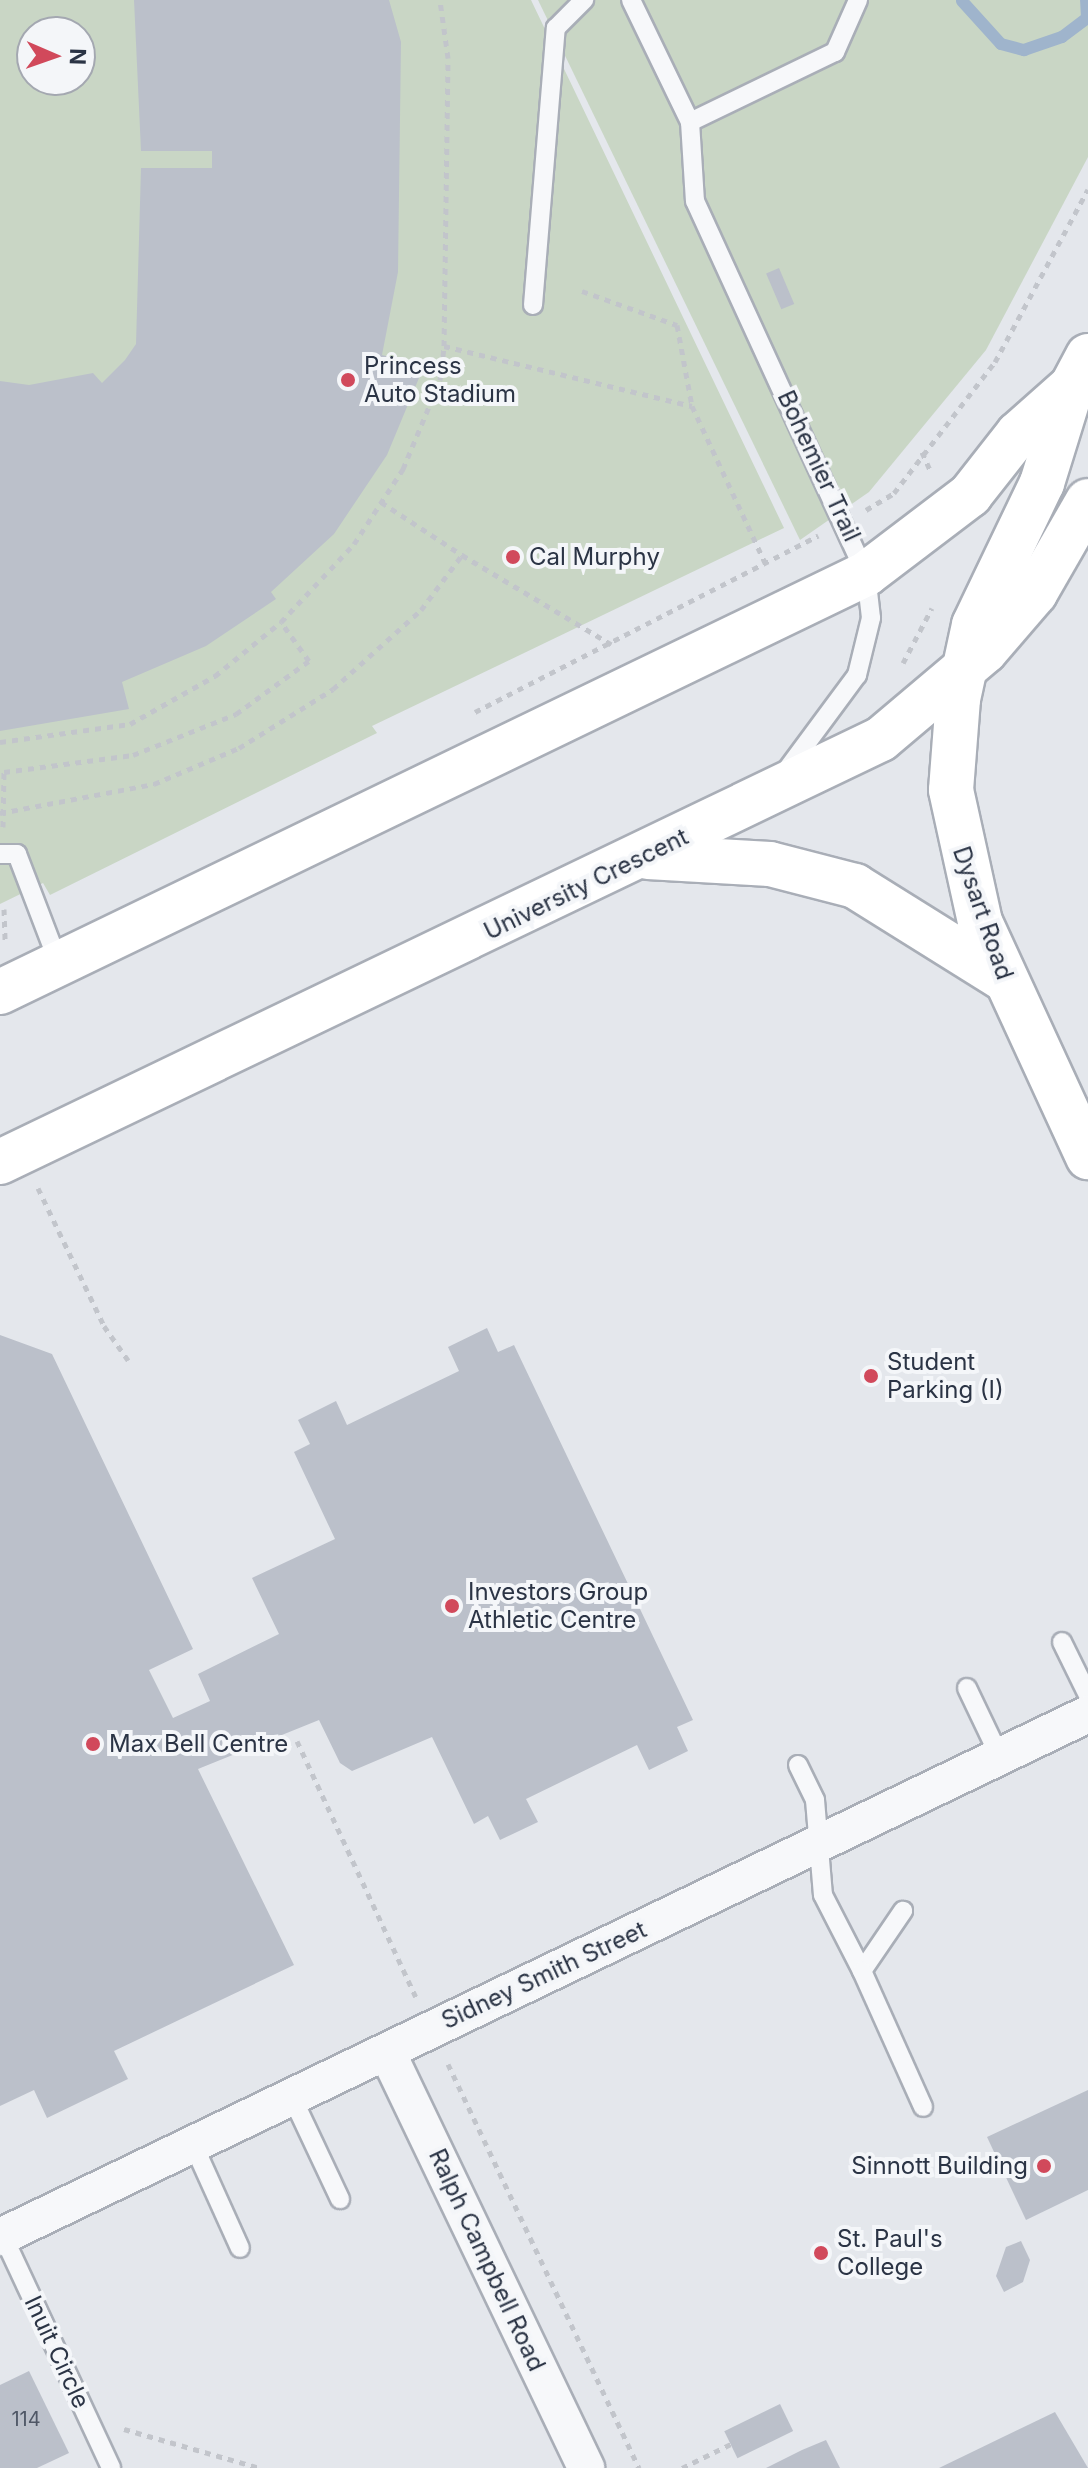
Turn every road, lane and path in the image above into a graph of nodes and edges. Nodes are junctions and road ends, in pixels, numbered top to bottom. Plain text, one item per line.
1 (440, 0) edge
2 (584, 0) edge
3 (631, 0) edge
4 (858, 0) edge
5 (690, 122) junction
6 (1088, 189) edge
7 (582, 291) dead end
8 (533, 305) dead end
9 (444, 346) junction
10 (1080, 371) edge
11 (692, 406) junction
12 (922, 451) junction
13 (1088, 501) edge
14 (381, 502) junction
15 (949, 512) junction
16 (847, 522) junction
17 (799, 546) dead end
18 (462, 555) junction
19 (766, 565) dead end
20 (866, 574) junction
21 (941, 591) dead end
22 (281, 622) junction
23 (612, 645) dead end
24 (964, 673) junction
25 (891, 732) junction
26 (0, 742) edge
27 (4, 772) dead end
28 (766, 795) junction
29 (0, 813) edge
30 (0, 854) edge
31 (641, 856) junction
32 (59, 964) junction
33 (1004, 979) junction
34 (0, 992) edge
35 (1088, 1157) edge
36 (0, 1162) edge
37 (43, 1197) dead end
38 (128, 1360) dead end
39 (1062, 1642) dead end
40 (967, 1688) dead end
41 (1088, 1695) edge
42 (1088, 1714) edge
43 (297, 1741) dead end
44 (999, 1755) junction
45 (798, 1765) dead end
46 (814, 1847) junction
47 (903, 1911) dead end
48 (862, 1971) junction
49 (407, 1976) dead end
50 (387, 2052) junction
51 (449, 2067) dead end
52 (292, 2097) junction
53 (923, 2107) dead end
54 (193, 2144) junction
55 (340, 2199) dead end
56 (2, 2237) edge
57 (240, 2248) dead end
58 (88, 2419) junction
59 (731, 2444) dead end
60 (111, 2468) edge
61 (260, 2468) edge
62 (586, 2468) edge
63 (639, 2468) edge
64 (682, 2468) edge

1 - 9 path
2 - 8 lane
3 - 5 lane, Bohemier Trail
4 - 5 lane
5 - 16 lane, Bohemier Trail
6 - 12 path
7 - 11 path
9 - 11 path
9 - 14 path
10 - 15 main road
10 - 24 main road, Dysart Road
11 - 19 path
12 - 15 path
12 - 16 path
13 - 24 main road, University Crescent
14 - 18 path
14 - 22 path
15 - 20 main road
16 - 17 path
16 - 20 lane, Bohemier Trail
18 - 23 path
18 - 29 path
20 - 28 lane, Bohemier Trail
20 - 32 main road
21 - 25 path
22 - 26 path
22 - 27 path
24 - 25 main road, University Crescent
24 - 33 main road, Dysart Road
25 - 28 main road, University Crescent
28 - 31 main road, University Crescent
30 - 32 lane
31 - 33 main road
31 - 36 main road, University Crescent
32 - 34 main road
33 - 35 main road, Dysart Road
37 - 38 path
39 - 41 lane
40 - 44 lane
42 - 44 street, Sidney Smith Street
43 - 49 path
44 - 46 street, Sidney Smith Street
45 - 46 lane
46 - 48 lane
46 - 50 street, Sidney Smith Street
47 - 48 lane
48 - 53 lane
50 - 52 street, Sidney Smith Street
50 - 62 street, Ralph Campbell Road
51 - 63 path
52 - 54 street, Sidney Smith Street
52 - 55 lane
54 - 56 street, Sidney Smith Street
54 - 57 lane
56 - 58 lane, Inuit Circle
58 - 60 lane, Inuit Circle
58 - 61 path
59 - 64 path

